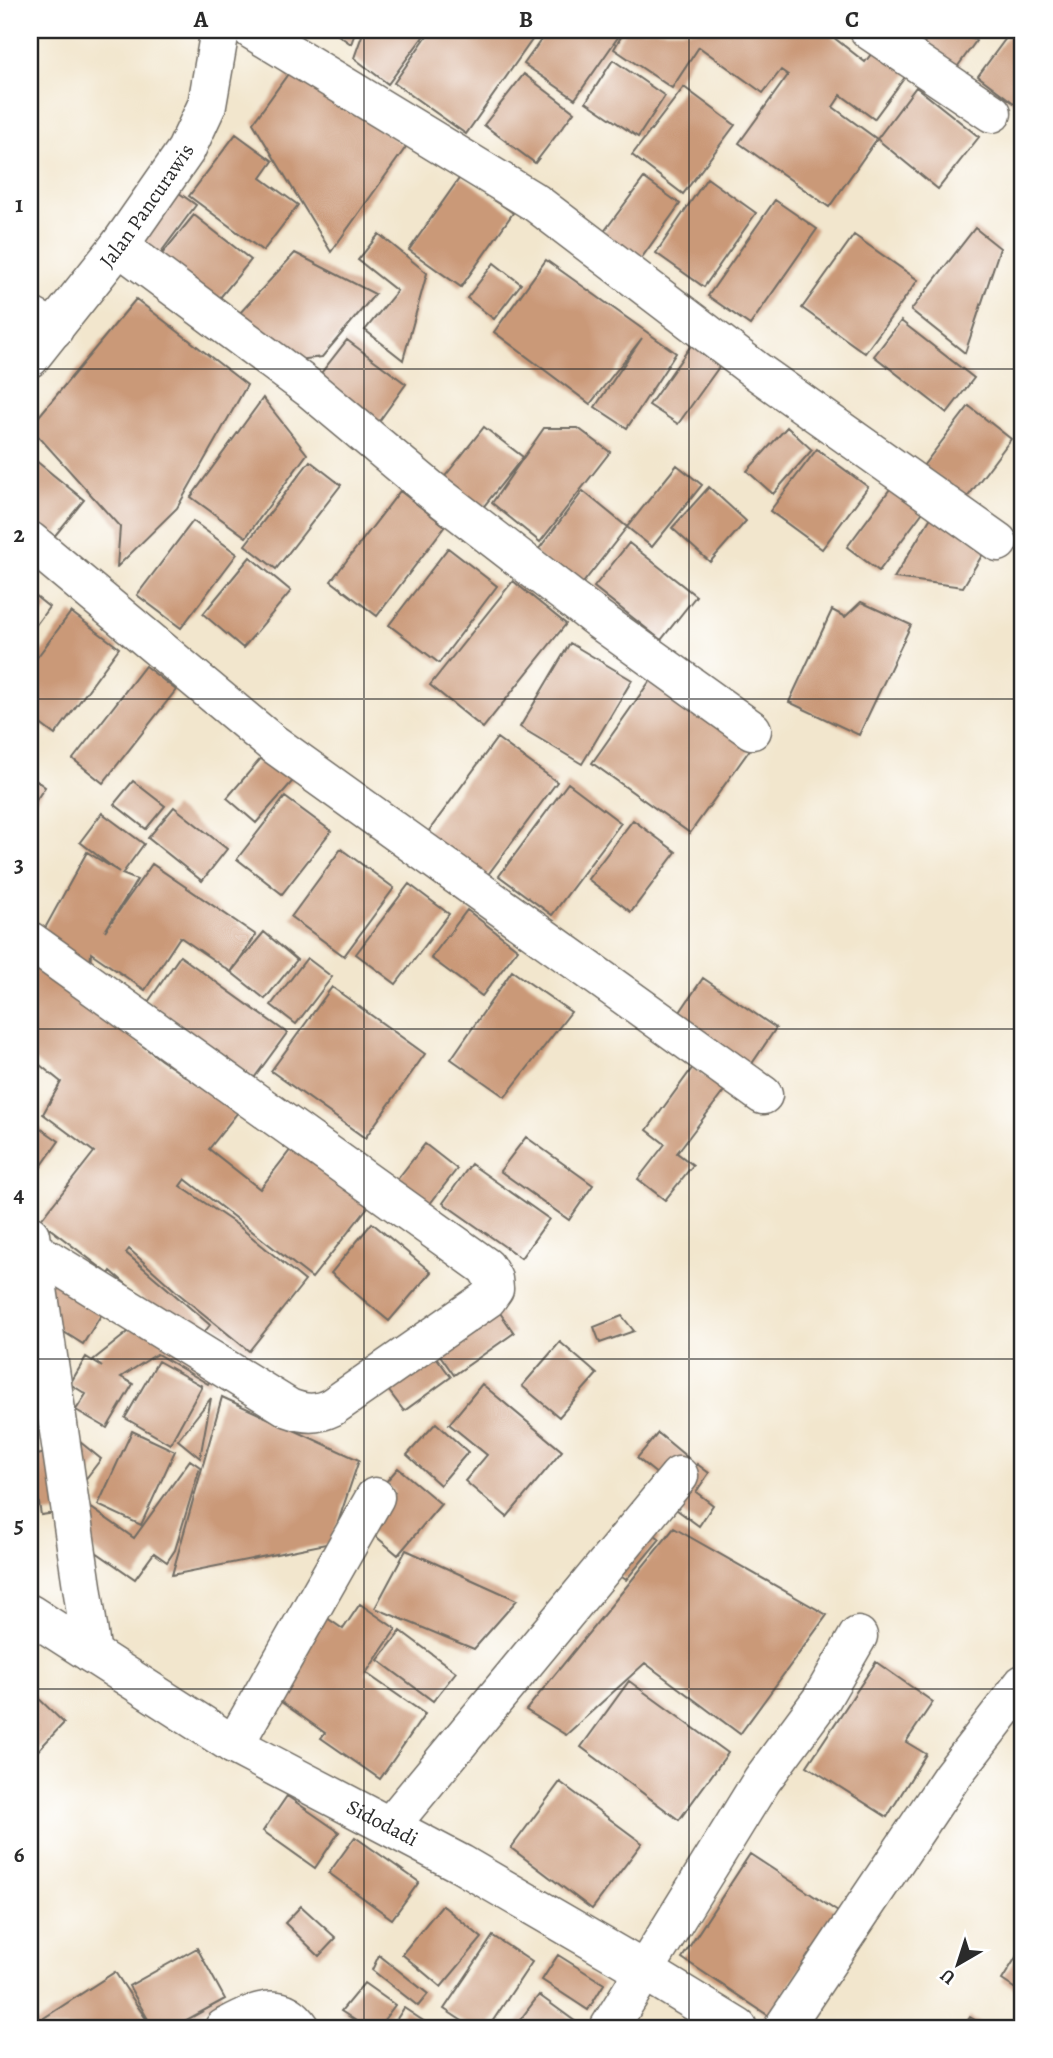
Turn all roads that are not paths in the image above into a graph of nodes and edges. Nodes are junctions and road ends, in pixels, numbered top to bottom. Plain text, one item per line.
1 (220, 30) edge
2 (252, 30) edge
3 (869, 30) edge
4 (992, 113) dead end
5 (119, 246) junction
6 (42, 323) edge
7 (30, 358) edge
8 (30, 541) edge
9 (998, 542) dead end
10 (752, 730) dead end
11 (30, 941) edge
12 (763, 1095) dead end
13 (31, 1244) edge
14 (679, 1476) dead end
15 (375, 1497) dead end
16 (30, 1614) edge
17 (858, 1636) dead end
18 (92, 1654) junction
19 (1023, 1684) edge
20 (234, 1745) junction
21 (390, 1826) junction
22 (645, 1971) junction
23 (225, 2028) edge
24 (301, 2028) edge
25 (608, 2028) edge
26 (738, 2028) edge
27 (783, 2028) edge

1 - 5 street, Jalan Pancurawis
2 - 9 street
3 - 4 street
5 - 6 street, Jalan Pancurawis
5 - 10 street
6 - 7 street, Jalan Pancurawis
8 - 12 street
11 - 13 street
13 - 18 street
14 - 21 street
15 - 20 street
16 - 18 street, Sidodadi
17 - 22 street
18 - 20 street, Sidodadi
19 - 27 street
20 - 21 street, Sidodadi
21 - 22 street, Sidodadi
22 - 25 street
22 - 26 street, Sidodadi
23 - 24 street

